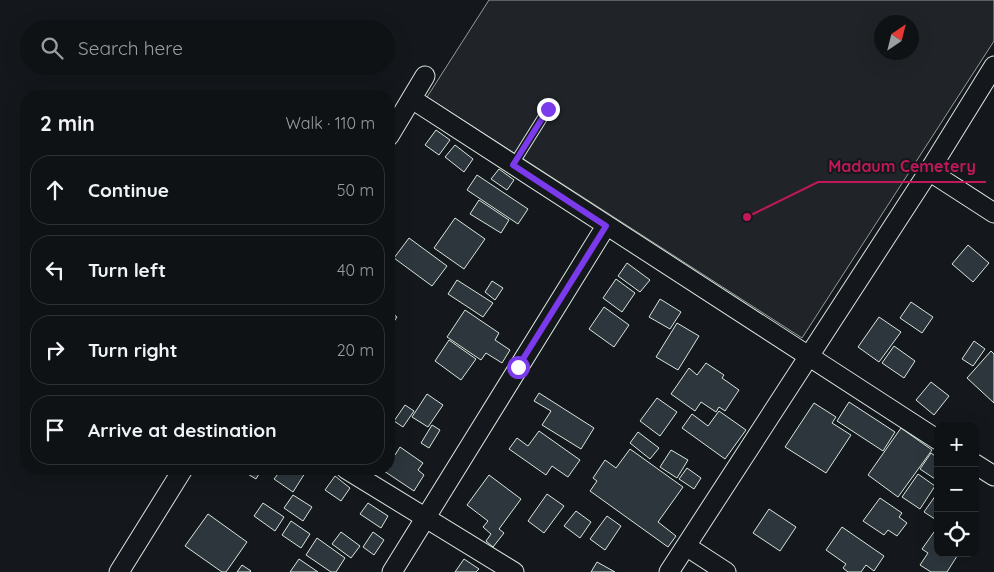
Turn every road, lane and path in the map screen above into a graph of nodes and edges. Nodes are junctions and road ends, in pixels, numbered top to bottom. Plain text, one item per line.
1 (994, 66) edge
2 (425, 76) dead end
3 (412, 99) junction
4 (548, 109) dead end
5 (395, 126) edge
6 (513, 165) junction
7 (929, 170) junction
8 (994, 213) edge
9 (606, 226) junction
10 (808, 356) junction
11 (934, 437) edge
12 (979, 467) edge
13 (180, 475) edge
14 (356, 475) edge
15 (994, 476) edge
16 (425, 518) junction
17 (686, 546) junction
18 (119, 572) edge
19 (392, 572) edge
20 (514, 572) edge
21 (669, 572) edge
22 (726, 572) edge

1 - 7 street
2 - 3 street
3 - 5 street
3 - 6 street
4 - 6 lane
6 - 9 street
7 - 8 street
7 - 10 street
9 - 10 street
9 - 16 street
10 - 11 street
10 - 17 street
12 - 15 street
13 - 18 street
14 - 16 street
16 - 19 street
16 - 20 street
17 - 21 street
17 - 22 street

